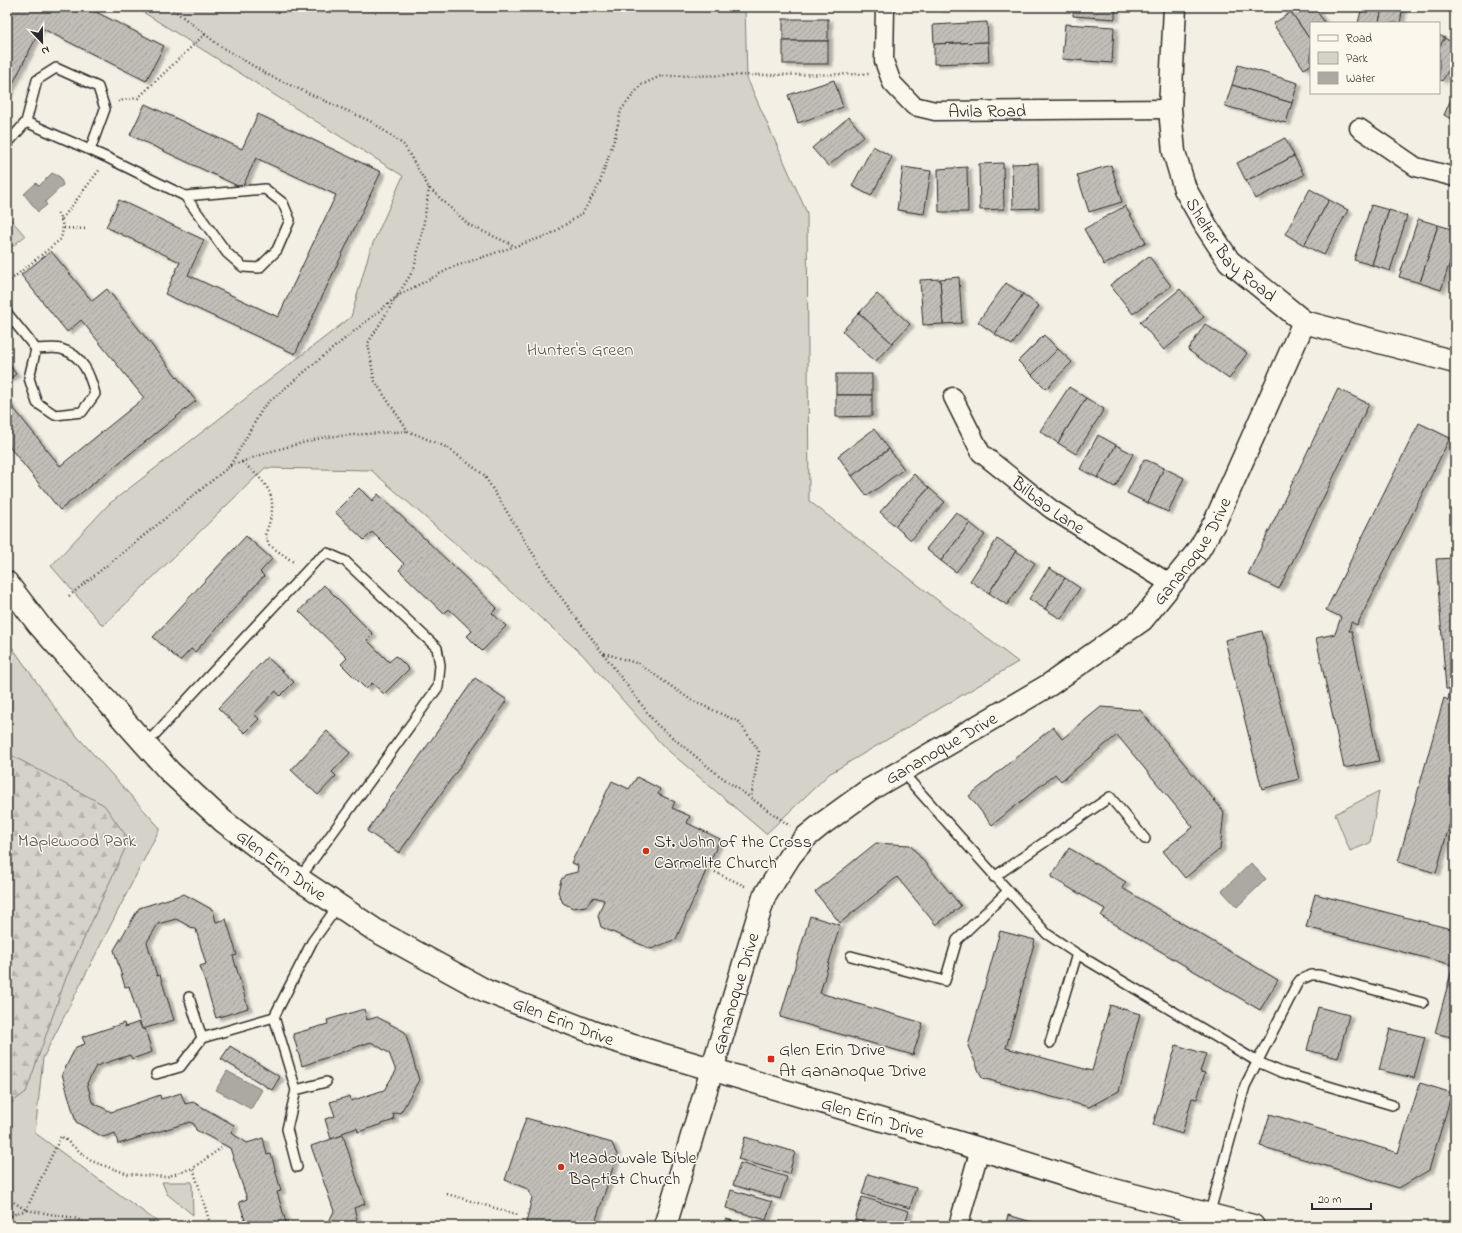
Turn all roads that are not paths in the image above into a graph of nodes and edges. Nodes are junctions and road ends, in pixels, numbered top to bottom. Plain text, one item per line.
1 (885, 7) edge
2 (1175, 7) edge
3 (1170, 109) junction
4 (26, 122) junction
5 (1359, 128) dead end
6 (7, 144) edge
7 (90, 150) junction
8 (1455, 177) edge
9 (185, 196) junction
10 (7, 314) edge
11 (1304, 322) junction
12 (36, 349) junction
13 (1455, 362) edge
14 (953, 397) dead end
15 (7, 583) edge
16 (1172, 585) junction
17 (145, 744) junction
18 (901, 771) junction
19 (1145, 839) dead end
20 (994, 877) junction
21 (299, 879) junction
22 (1008, 891) junction
23 (338, 906) junction
24 (1077, 954) junction
25 (851, 956) dead end
26 (189, 997) dead end
27 (1423, 1003) dead end
28 (274, 1018) junction
29 (202, 1038) junction
30 (1050, 1043) dead end
31 (1258, 1062) junction
32 (712, 1068) junction
33 (156, 1074) dead end
34 (326, 1082) dead end
35 (296, 1090) junction
36 (1392, 1105) dead end
37 (980, 1148) junction
38 (297, 1167) dead end
39 (1208, 1220) edge
40 (665, 1226) edge
41 (958, 1226) edge
42 (1253, 1226) edge

1 - 3 street, Avila Road
2 - 3 street, Shelter Bay Road
3 - 11 street, Shelter Bay Road
4 - 6 lane
4 - 7 lane
4 - 7 lane
5 - 8 street
7 - 9 lane
9 - 9 lane
10 - 12 lane
11 - 13 street, Shelter Bay Road
11 - 16 street, Gananoque Drive
12 - 12 lane
14 - 16 street, Bilbao Lane
15 - 17 street, Glen Erin Drive
16 - 18 street, Gananoque Drive
17 - 21 street, Glen Erin Drive
17 - 21 lane
18 - 20 lane
18 - 32 street, Gananoque Drive
19 - 20 lane
20 - 22 lane
21 - 23 street, Glen Erin Drive
22 - 24 lane
22 - 25 lane
23 - 28 lane
23 - 32 street, Glen Erin Drive
24 - 30 lane
24 - 31 lane
26 - 29 lane
27 - 31 lane
28 - 29 lane
28 - 35 lane
29 - 33 lane
31 - 36 lane
31 - 39 lane
32 - 37 street, Glen Erin Drive
32 - 40 street, Gananoque Drive
34 - 35 lane
35 - 38 lane
37 - 39 street, Glen Erin Drive
37 - 41 street
39 - 42 street, Glen Erin Drive

